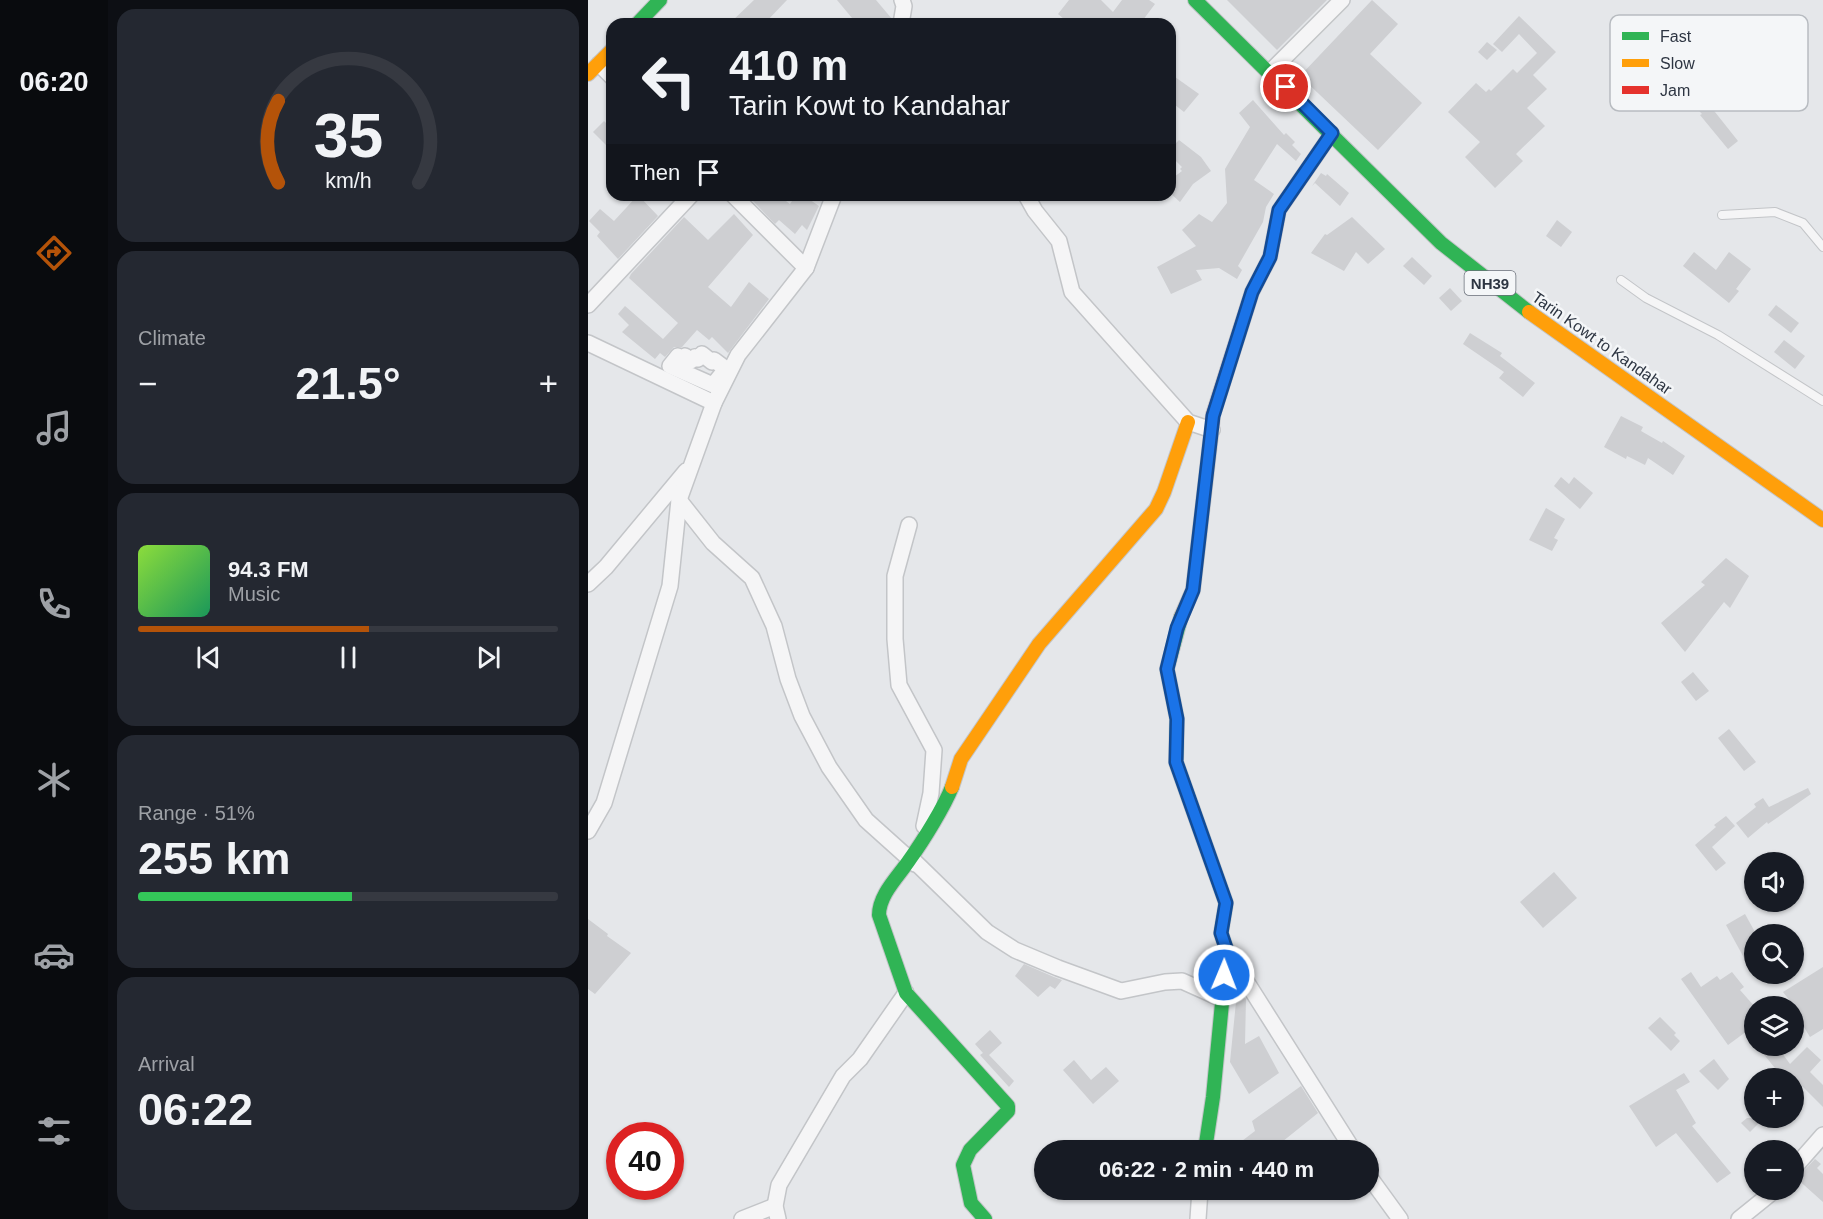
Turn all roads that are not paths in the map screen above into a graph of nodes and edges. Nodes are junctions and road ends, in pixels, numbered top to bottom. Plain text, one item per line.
1 (660, 0) edge
2 (902, 0) edge
3 (1195, 0) edge
4 (1342, 0) edge
5 (643, 18) edge
6 (902, 18) edge
7 (606, 56) edge
8 (593, 69) edge
9 (1270, 72) junction
10 (1332, 133) junction
11 (685, 201) edge
12 (739, 201) edge
13 (832, 201) edge
14 (1029, 201) edge
15 (1722, 215) dead end
16 (1823, 247) edge
17 (806, 268) junction
18 (1621, 280) dead end
19 (588, 304) edge
20 (588, 343) edge
21 (1823, 401) edge
22 (714, 403) junction
23 (1188, 422) junction
24 (1212, 430) junction
25 (692, 464) junction
26 (679, 500) junction
27 (1823, 520) edge
28 (909, 525) dead end
29 (588, 584) edge
30 (588, 831) edge
31 (911, 858) junction
32 (1227, 951) junction
33 (906, 993) junction
34 (1222, 999) junction
35 (1823, 1135) edge
36 (1207, 1140) edge
37 (1347, 1140) edge
38 (1804, 1157) edge
39 (1379, 1190) edge
40 (1762, 1200) edge
41 (776, 1213) edge
42 (1198, 1213) edge
43 (742, 1219) edge
44 (985, 1219) edge
45 (1212, 1219) edge
46 (1400, 1219) edge
47 (1739, 1219) edge

1 - 5 street
2 - 6 street
3 - 9 street, Tarin Kowt to Kandahar / NH39
4 - 9 street
7 - 8 street
9 - 10 street, Tarin Kowt to Kandahar / NH39
10 - 24 street
10 - 27 street, Tarin Kowt to Kandahar / NH39
11 - 19 street
12 - 17 street
13 - 17 street
14 - 23 street
15 - 16 lane
17 - 22 street
18 - 21 lane
20 - 22 street
22 - 25 street
23 - 24 street
23 - 31 street
24 - 32 street
25 - 26 street
25 - 29 street
26 - 28 street
26 - 30 street
31 - 33 street
31 - 34 street
32 - 34 street
32 - 37 street
33 - 41 street
33 - 44 street
34 - 36 street
35 - 38 street
39 - 46 street
40 - 47 street
41 - 43 street
42 - 45 street

